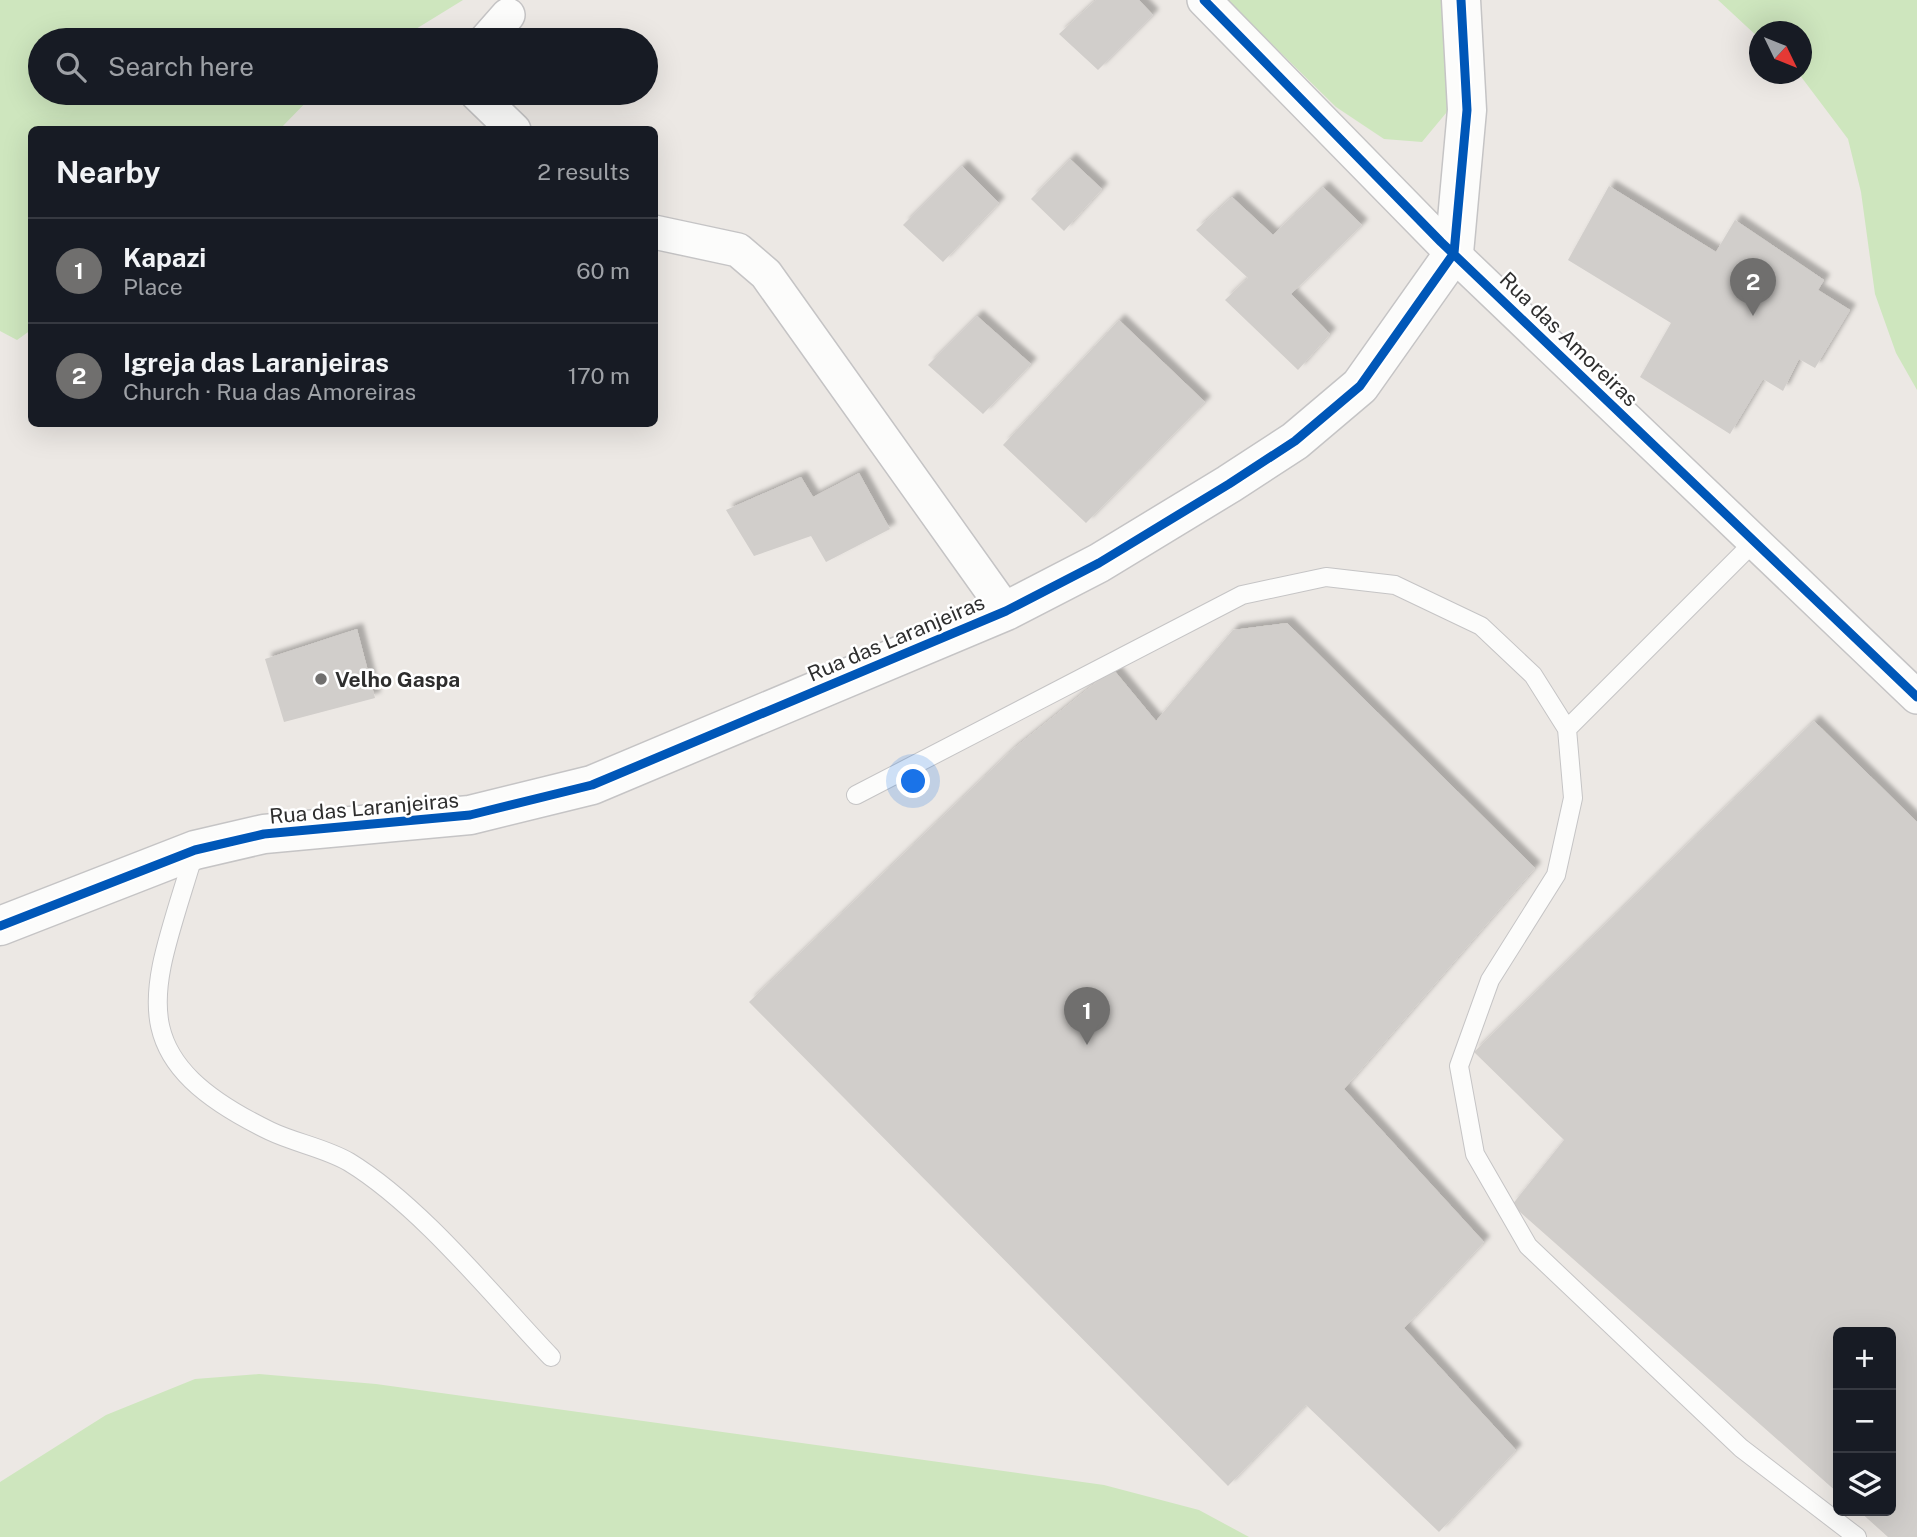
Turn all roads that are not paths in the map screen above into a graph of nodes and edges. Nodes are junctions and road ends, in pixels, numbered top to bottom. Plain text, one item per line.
1 (1204, 0) edge
2 (1461, 0) edge
3 (508, 15) dead end
4 (497, 28) edge
5 (488, 105) edge
6 (510, 126) edge
7 (658, 233) edge
8 (1454, 253) junction
9 (1755, 541) junction
10 (1006, 611) junction
11 (1917, 696) edge
12 (1567, 729) junction
13 (856, 795) dead end
14 (195, 850) junction
15 (0, 926) edge
16 (551, 1357) dead end
17 (1857, 1537) edge

1 - 8 street, Rua das Amoreiras
2 - 8 street
3 - 4 street
5 - 6 street
7 - 10 street
8 - 9 street, Rua das Amoreiras
8 - 10 street, Rua das Laranjeiras
9 - 11 street, Rua das Amoreiras
9 - 12 lane
10 - 14 street, Rua das Laranjeiras
12 - 13 lane
12 - 17 lane
14 - 15 street, Rua das Laranjeiras
14 - 16 lane

